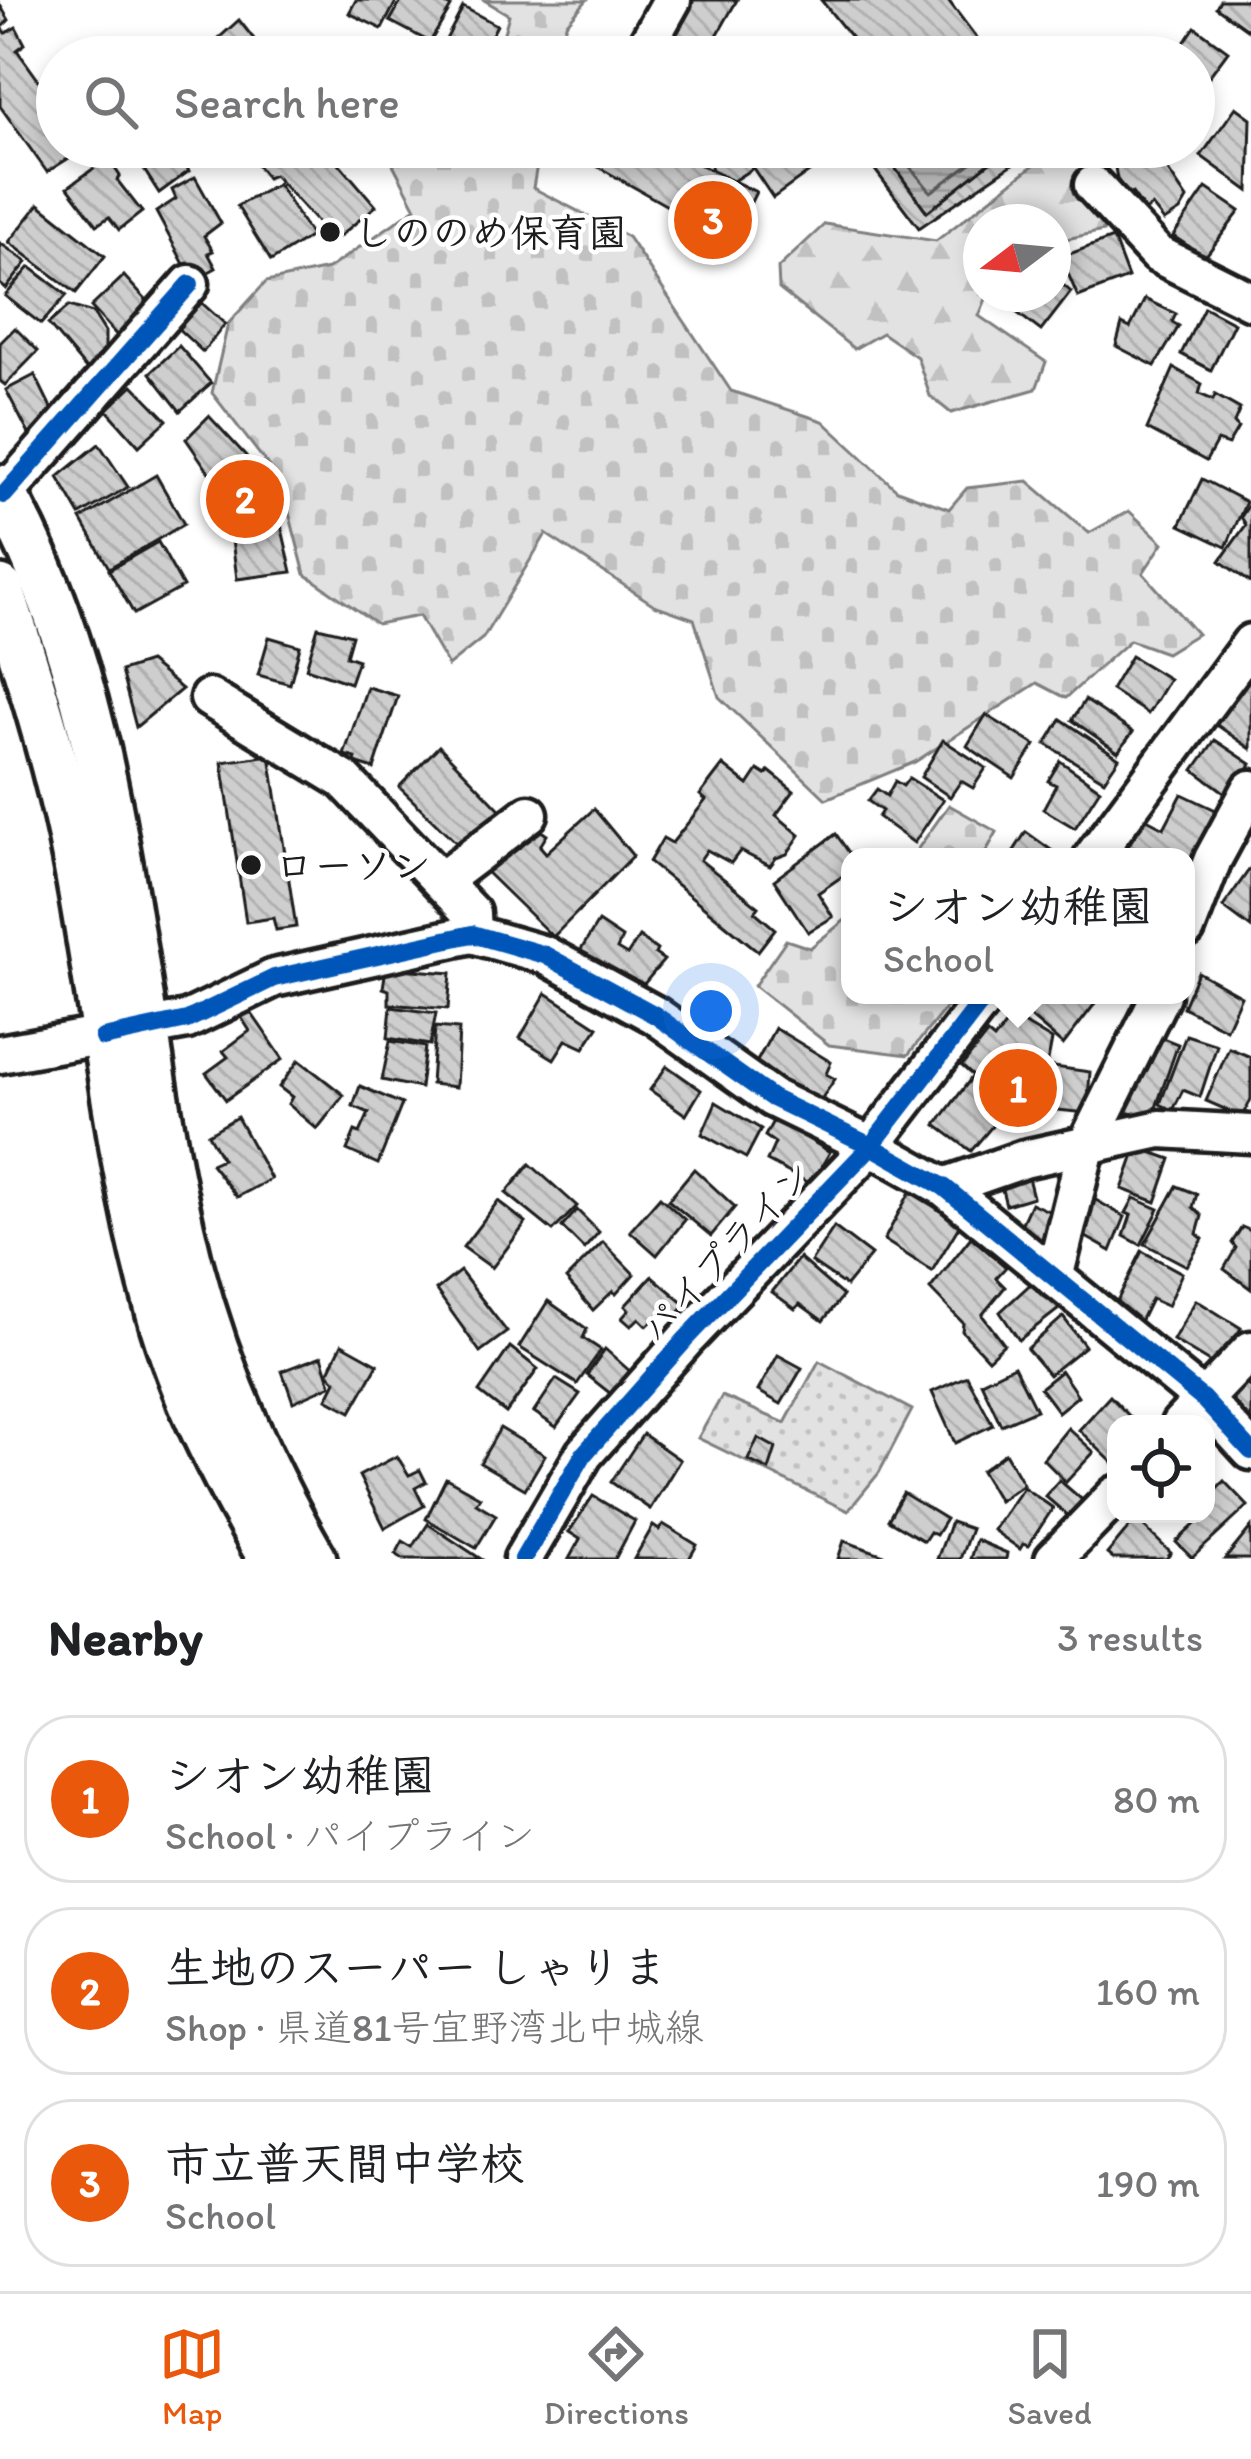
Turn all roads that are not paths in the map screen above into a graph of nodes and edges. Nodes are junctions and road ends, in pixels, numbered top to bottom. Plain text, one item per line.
1 (672, 0) edge
2 (652, 36) edge
3 (1093, 185) dead end
4 (190, 284) dead end
5 (1251, 301) edge
6 (2, 491) edge
7 (0, 590) edge
8 (1251, 643) edge
9 (209, 698) dead end
10 (1251, 789) edge
11 (529, 814) dead end
12 (1100, 848) edge
13 (441, 881) junction
14 (1195, 906) edge
15 (472, 934) junction
16 (980, 1004) edge
17 (1157, 1004) edge
18 (124, 1034) junction
19 (0, 1054) edge
20 (1251, 1135) edge
21 (1088, 1144) junction
22 (872, 1146) junction
23 (944, 1187) junction
24 (1054, 1278) junction
25 (1251, 1350) edge
26 (1192, 1412) edge
27 (1251, 1451) edge
28 (1107, 1504) edge
29 (272, 1559) edge
30 (314, 1559) edge
31 (523, 1559) edge
32 (1054, 1559) edge

1 - 2 street
3 - 5 street
4 - 6 street
6 - 18 main road
7 - 18 main road
8 - 12 street
9 - 13 street
10 - 14 street
11 - 13 street
13 - 15 street
15 - 18 street
15 - 22 street
16 - 22 street, パイプライン
17 - 21 street
18 - 19 street
18 - 29 main road
18 - 30 main road
20 - 21 street
21 - 23 street
21 - 24 street
22 - 23 street
22 - 31 street, パイプライン
23 - 24 street
24 - 26 street
25 - 26 street
26 - 27 street
28 - 32 street

